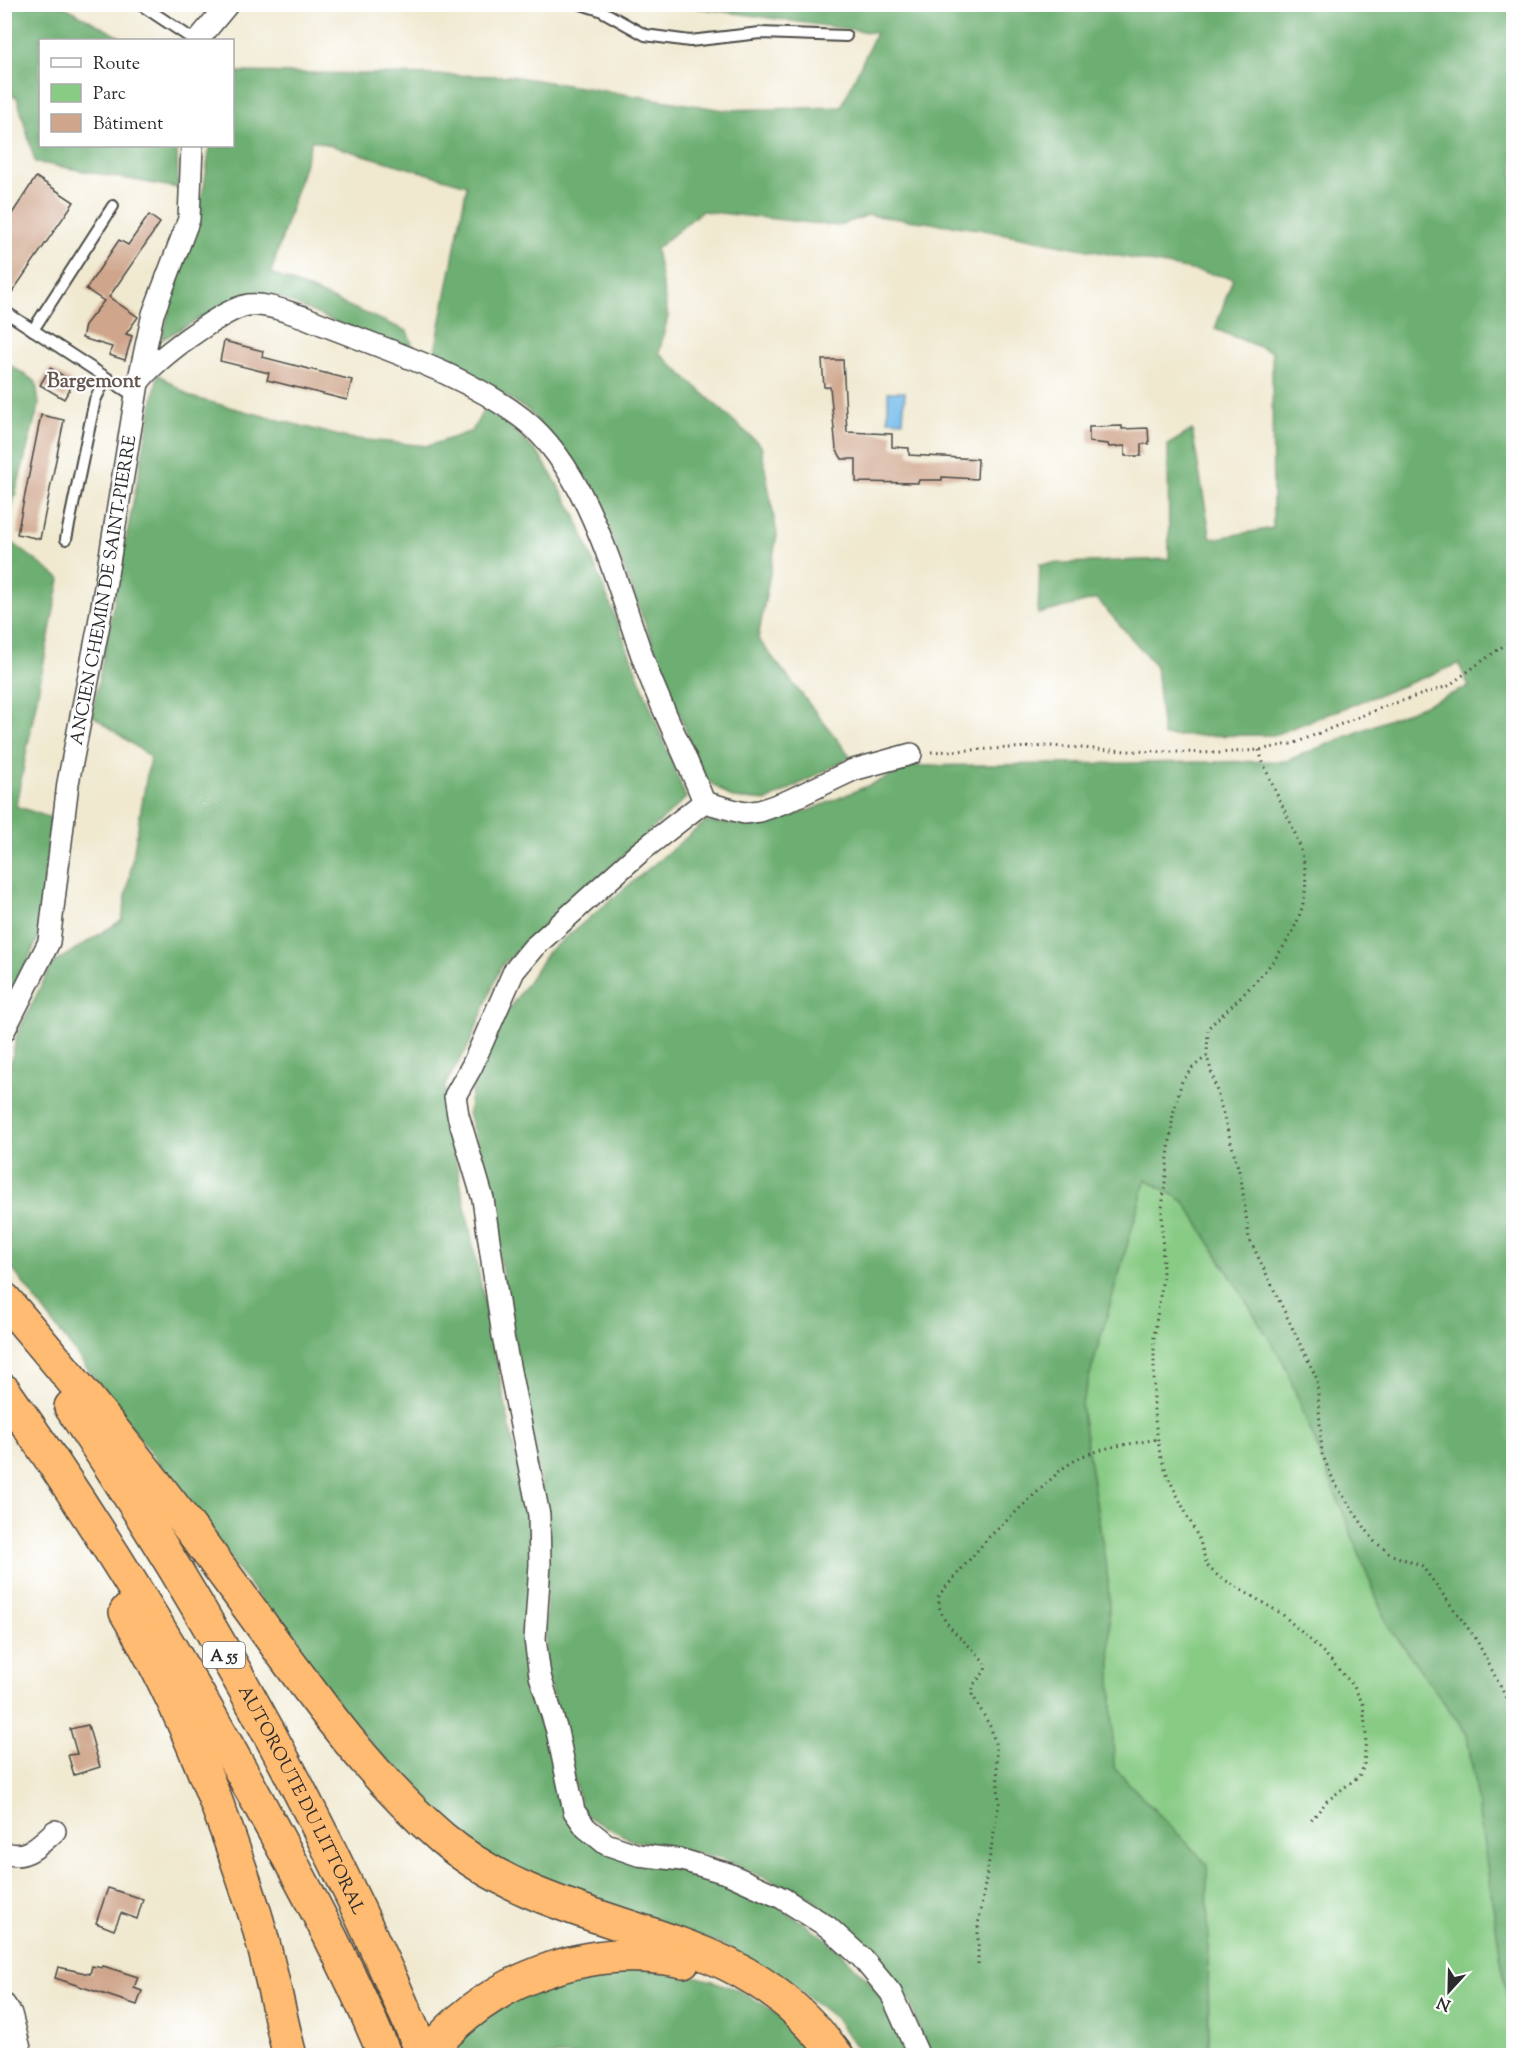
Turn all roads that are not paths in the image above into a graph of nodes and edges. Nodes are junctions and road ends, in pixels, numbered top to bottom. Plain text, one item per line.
1 (140, 4) edge
2 (228, 4) edge
3 (581, 4) edge
4 (846, 36) dead end
5 (194, 39) edge
6 (197, 39) edge
7 (192, 147) edge
8 (113, 206) dead end
9 (4, 311) edge
10 (33, 330) junction
11 (106, 378) junction
12 (137, 390) junction
13 (66, 539) dead end
14 (911, 754) road end
15 (704, 802) junction
16 (4, 1031) edge
17 (4, 1299) edge
18 (4, 1312) edge
19 (4, 1391) edge
20 (4, 1410) edge
21 (55, 1831) dead end
22 (4, 1852) edge
23 (8, 2009) edge
24 (384, 2052) edge
25 (835, 2053) edge
26 (22, 2055) edge
27 (290, 2055) edge
28 (425, 2055) edge
29 (919, 2055) edge

1 - 5 lane
2 - 6 street
3 - 4 lane
7 - 12 street, ANCIEN CHEMIN DE SAINT-PIERRE
8 - 10 lane
9 - 10 lane
10 - 11 lane
11 - 12 lane
11 - 13 lane
12 - 15 street
12 - 16 street, ANCIEN CHEMIN DE SAINT-PIERRE
14 - 15 street
15 - 29 street
17 - 25 highway
18 - 28 highway, AUTOROUTE DU LITTORAL / A 55
19 - 24 highway, AUTOROUTE DU LITTORAL / A 55
20 - 27 highway
21 - 22 street
23 - 26 street
25 - 28 highway

